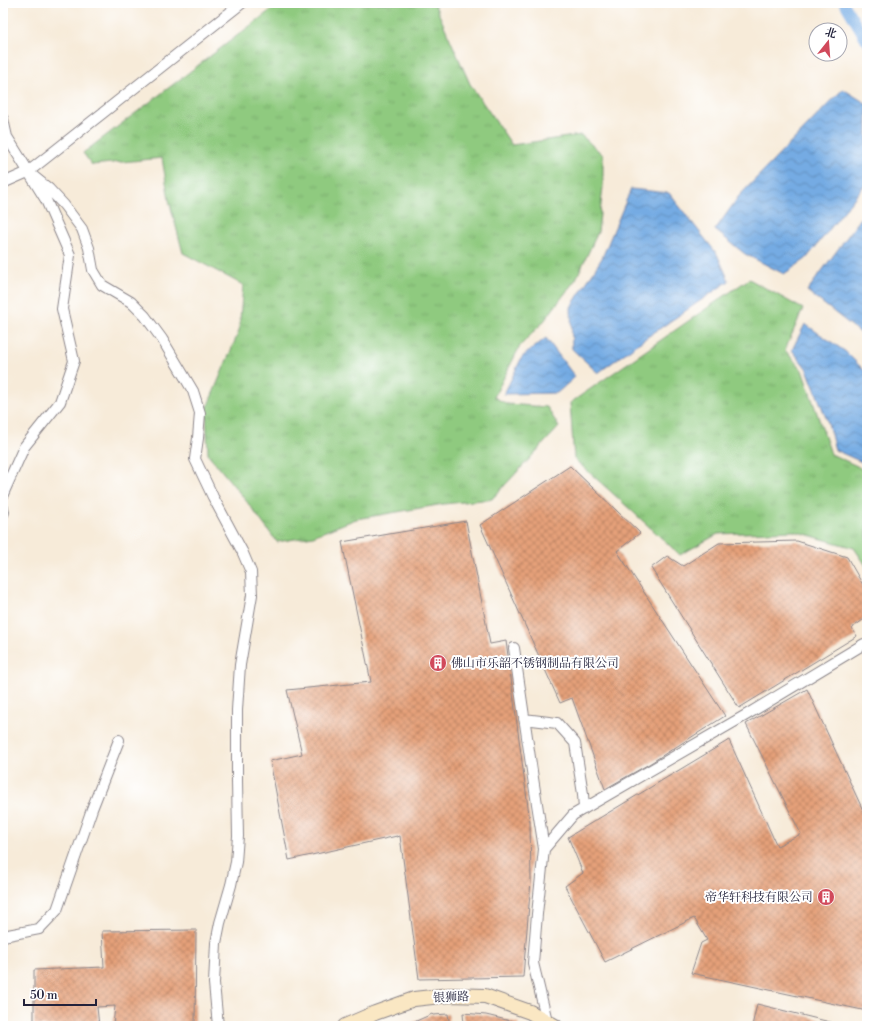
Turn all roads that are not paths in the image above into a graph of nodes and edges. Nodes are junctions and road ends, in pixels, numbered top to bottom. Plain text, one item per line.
1 (242, 3) edge
2 (3, 119) edge
3 (28, 172) junction
4 (3, 183) edge
5 (3, 494) edge
6 (3, 508) edge
7 (3, 514) edge
8 (864, 644) dead end
9 (514, 648) dead end
10 (524, 719) junction
11 (119, 740) dead end
12 (584, 809) junction
13 (544, 849) junction
14 (3, 936) edge
15 (550, 1024) edge
16 (218, 1026) edge
17 (345, 1026) edge

1 - 3 street
2 - 3 street
3 - 4 street
3 - 5 street
3 - 16 street
6 - 7 street
8 - 12 street
9 - 10 street
10 - 12 street
10 - 13 street
11 - 14 street
12 - 13 street
13 - 15 street
15 - 17 main road, 银狮路

